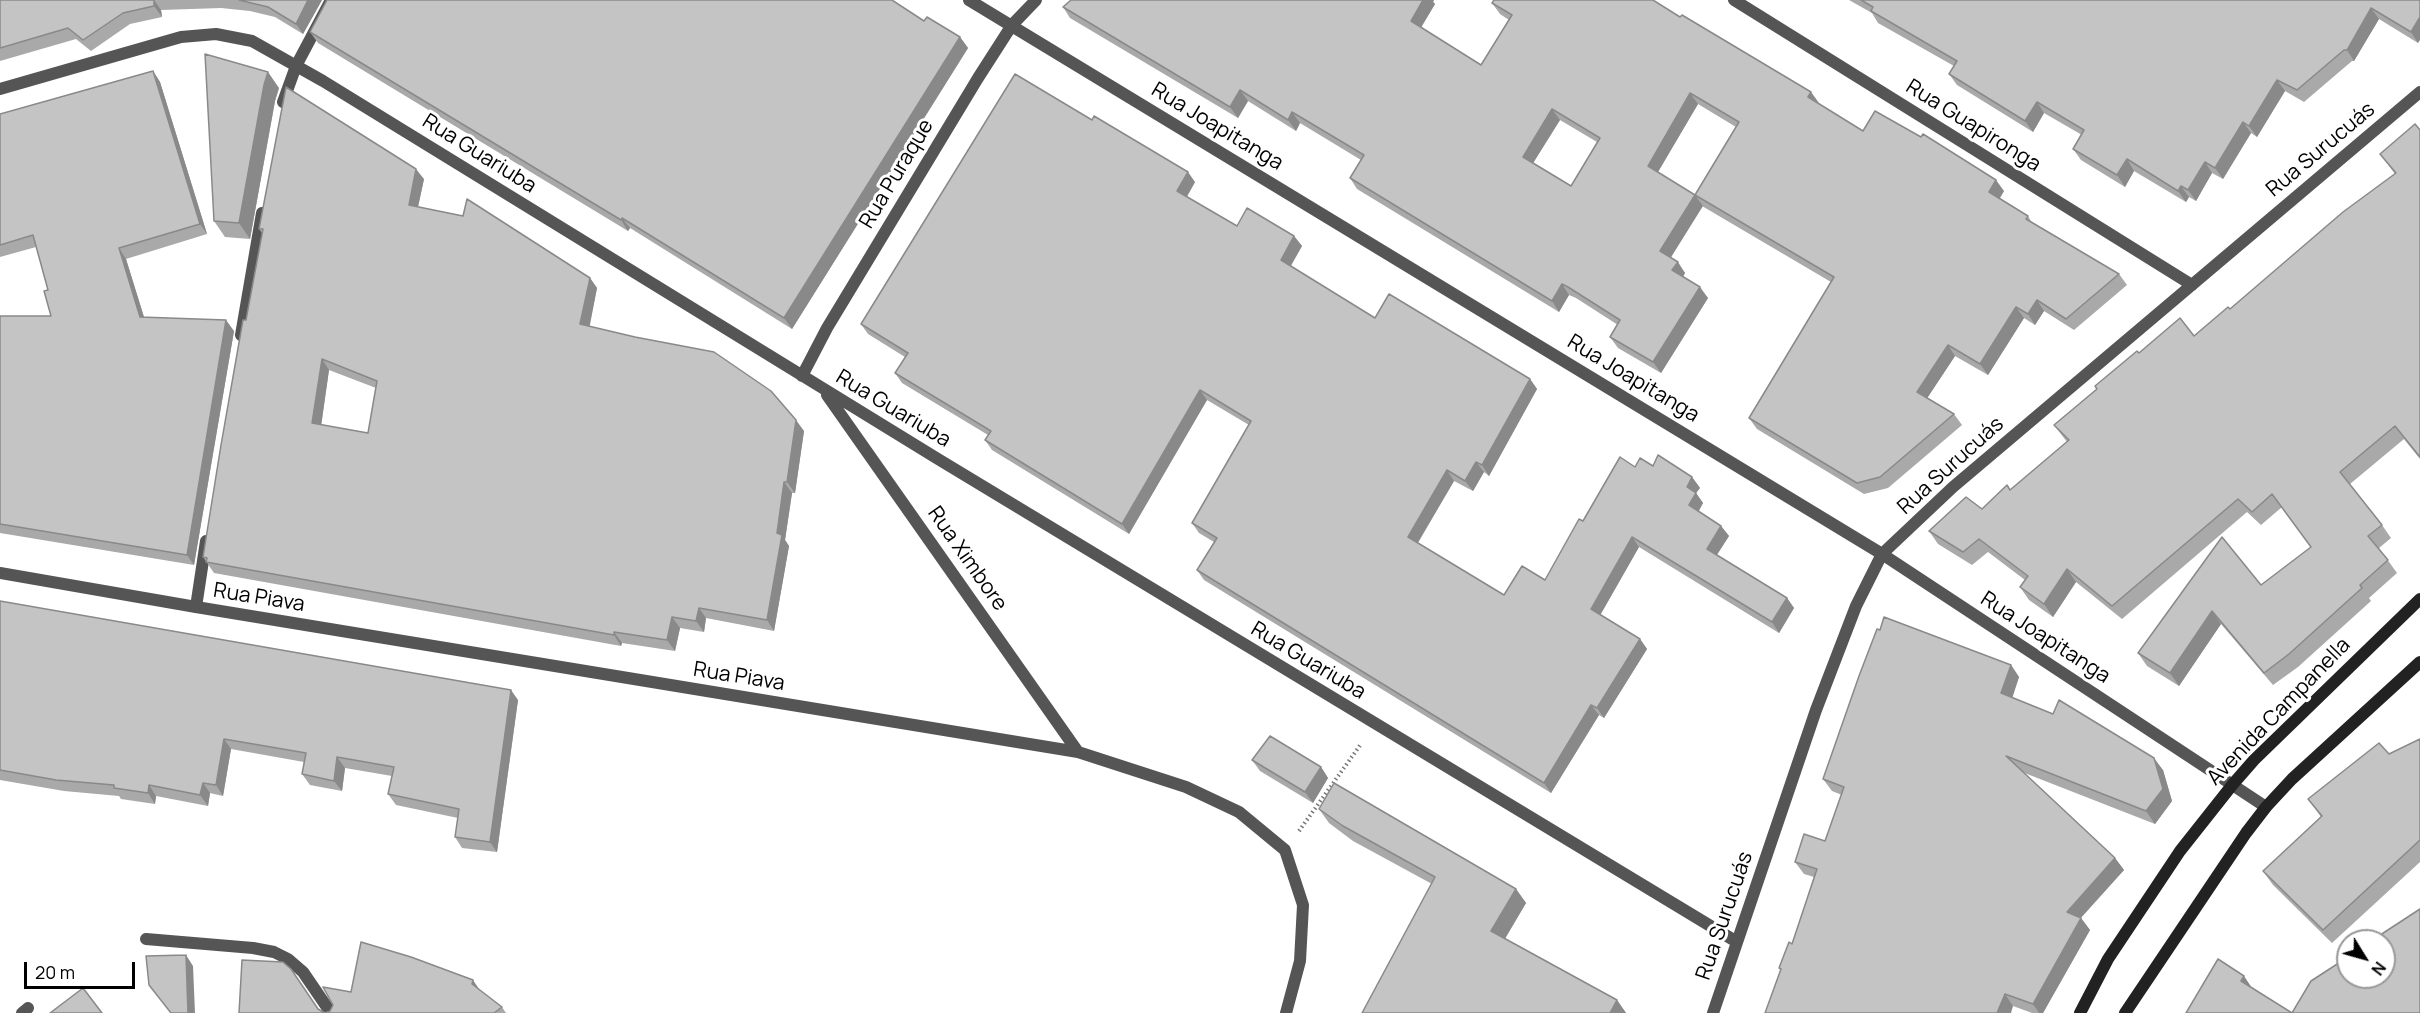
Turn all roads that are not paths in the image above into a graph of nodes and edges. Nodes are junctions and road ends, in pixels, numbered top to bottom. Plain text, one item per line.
1 (331, 0) edge
2 (969, 0) edge
3 (1036, 0) edge
4 (1734, 0) edge
5 (1012, 25) junction
6 (296, 66) junction
7 (0, 89) edge
8 (2420, 92) edge
9 (281, 113) edge
10 (264, 201) edge
11 (2192, 285) junction
12 (238, 350) edge
13 (802, 376) junction
14 (823, 389) junction
15 (209, 525) edge
16 (1882, 554) junction
17 (0, 573) edge
18 (2420, 599) edge
19 (196, 607) junction
20 (2420, 663) edge
21 (1078, 752) junction
22 (2233, 784) junction
23 (2266, 807) junction
24 (146, 939) dead end
25 (1737, 942) junction
26 (331, 1013) edge
27 (1286, 1013) edge
28 (1713, 1013) edge
29 (2080, 1013) edge
30 (2125, 1013) edge

1 - 6 street
2 - 5 street, Rua Joapitanga
3 - 5 street, Rua Puraque
4 - 11 street, Rua Guapironga
5 - 13 street, Rua Puraque
5 - 16 street, Rua Joapitanga
6 - 7 street, Rua Guariuba
6 - 9 street
6 - 13 street, Rua Guariuba
8 - 11 street, Rua Surucuás
10 - 12 street
11 - 16 street, Rua Surucuás
13 - 14 street, Rua Guariuba
14 - 21 street, Rua Ximbore
14 - 25 street, Rua Guariuba
15 - 19 street
16 - 22 street, Rua Joapitanga
16 - 25 street, Rua Surucuás
17 - 19 street, Rua Piava
18 - 22 main road, Avenida Campanella
19 - 21 street, Rua Piava
20 - 23 main road
21 - 27 street, Rua Piava
22 - 23 street, Rua Joapitanga
22 - 29 main road, Avenida Campanella
23 - 30 main road
24 - 26 street
25 - 28 street, Rua Surucuás

